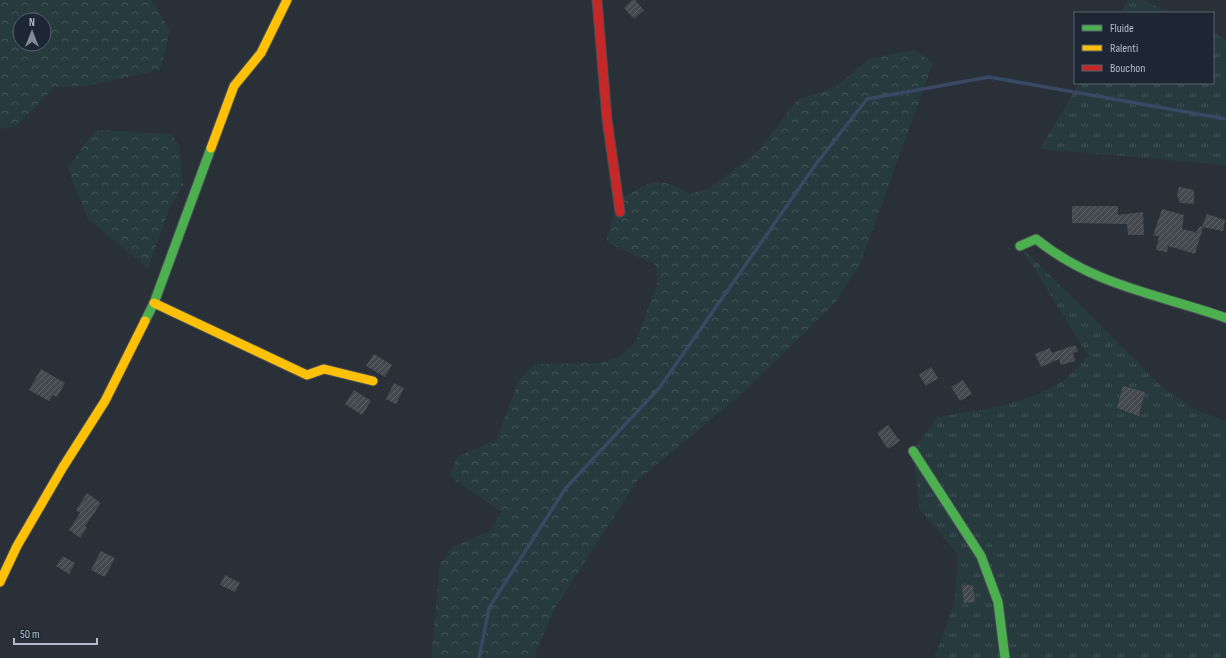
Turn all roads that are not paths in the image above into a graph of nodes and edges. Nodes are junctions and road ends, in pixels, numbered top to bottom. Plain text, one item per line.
1 (287, 0) edge
2 (597, 0) edge
3 (620, 212) dead end
4 (1020, 246) dead end
5 (154, 303) junction
6 (1226, 318) edge
7 (373, 381) dead end
8 (913, 451) dead end
9 (0, 582) edge
10 (1005, 658) edge

1 - 5 street
2 - 3 street
4 - 6 street
5 - 7 street
5 - 9 street
8 - 10 street

